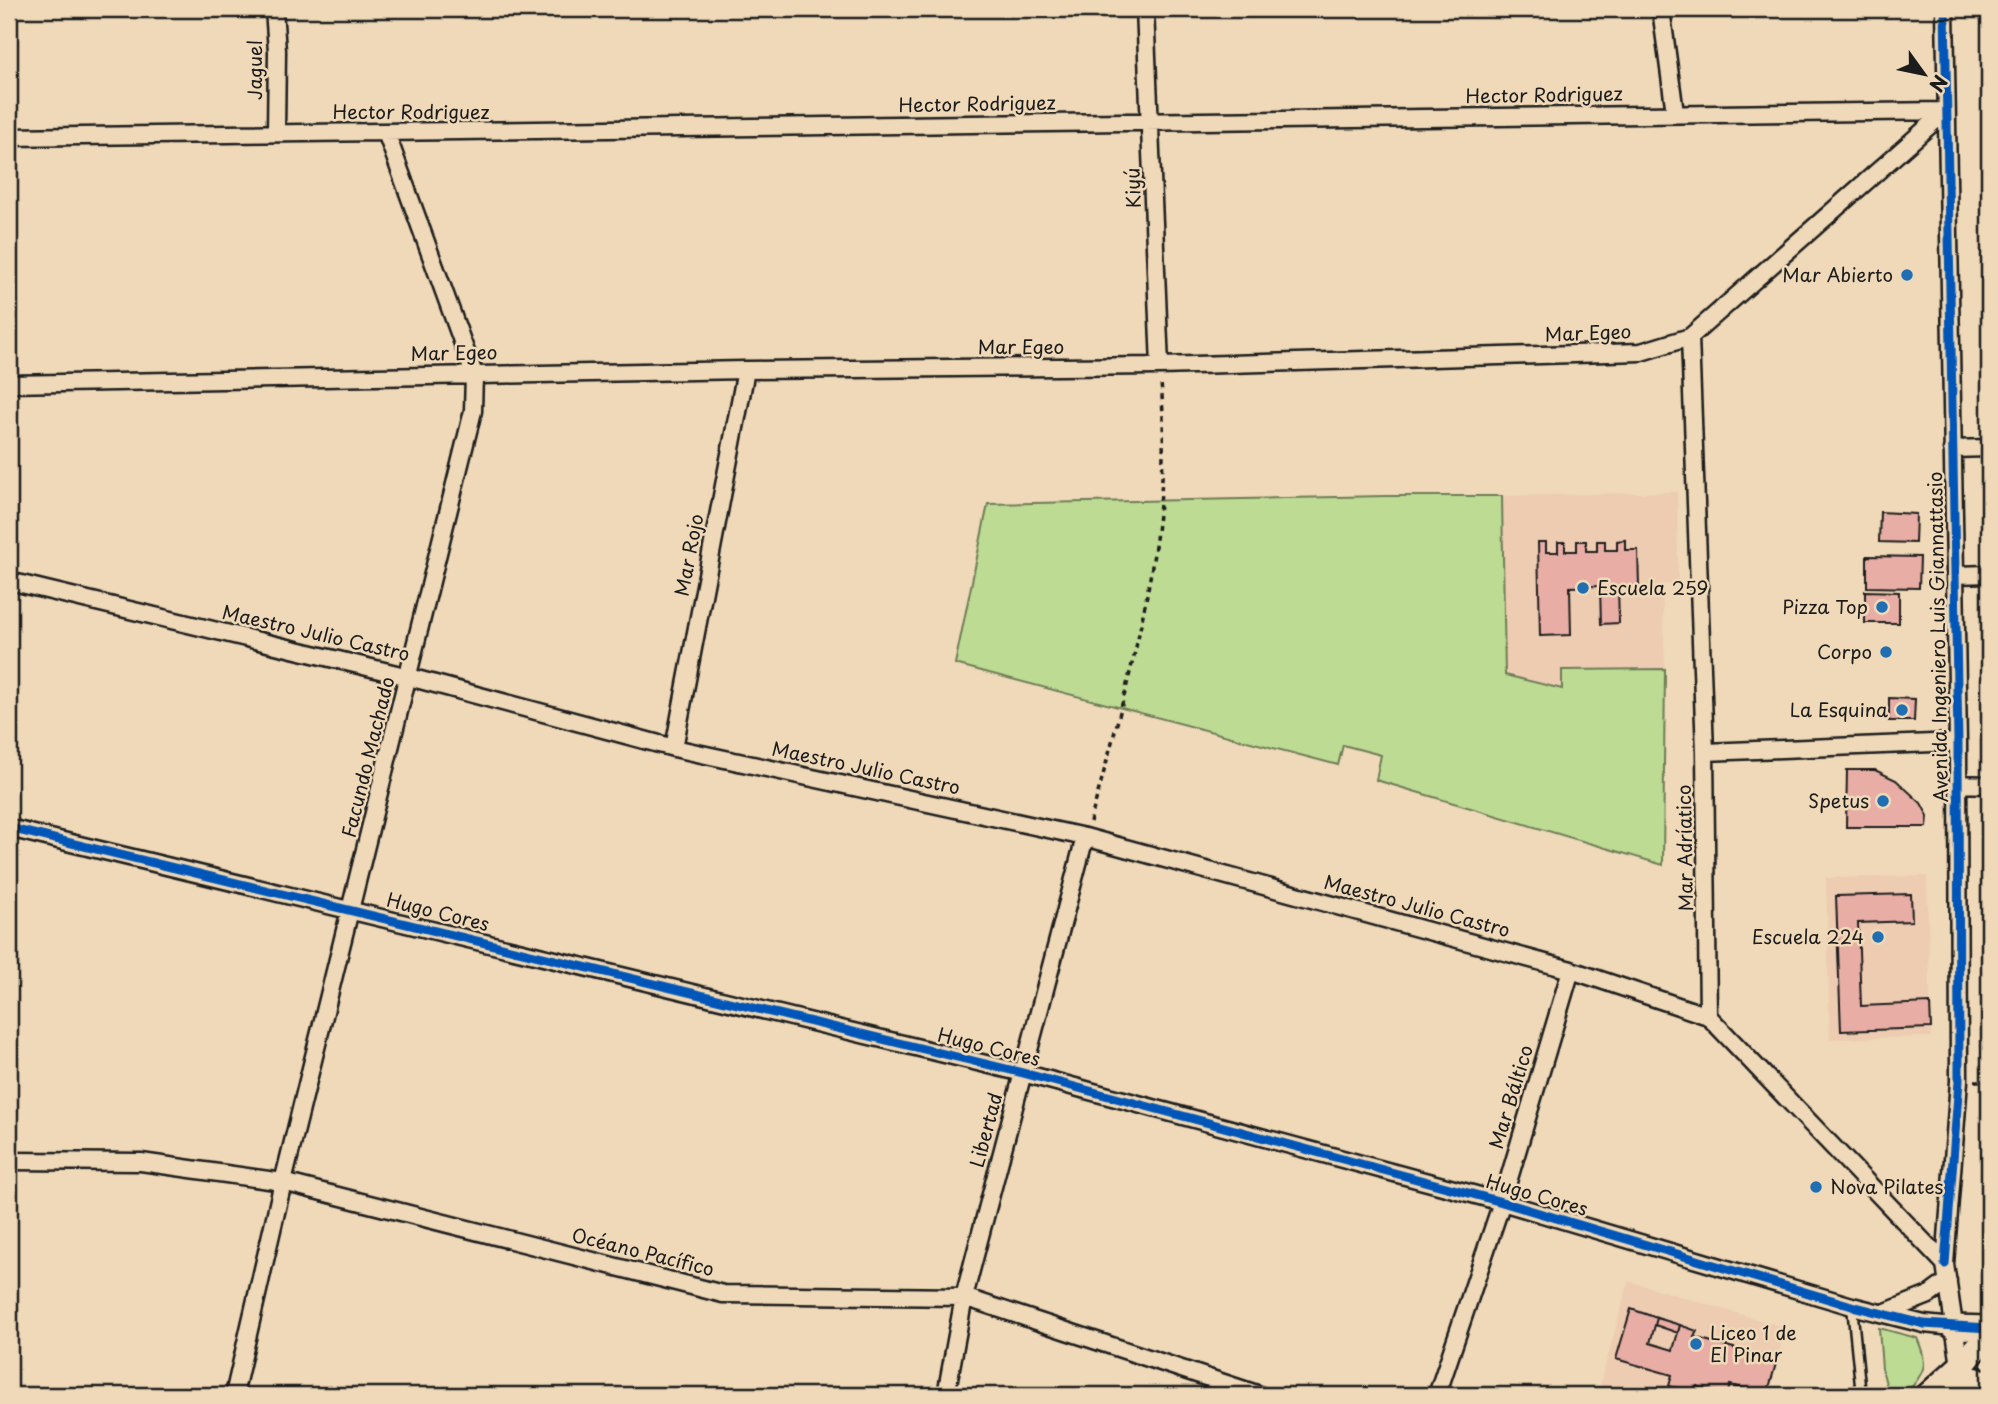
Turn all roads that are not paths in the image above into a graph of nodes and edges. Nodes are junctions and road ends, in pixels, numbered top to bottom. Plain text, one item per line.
1 (274, 9) edge
2 (1144, 9) edge
3 (1661, 9) edge
4 (1945, 9) edge
5 (1946, 111) junction
6 (1675, 113) junction
7 (1151, 123) junction
8 (276, 132) junction
9 (387, 135) junction
10 (9, 138) edge
11 (1690, 337) junction
12 (1160, 366) junction
13 (746, 370) junction
14 (474, 374) junction
15 (9, 384) edge
16 (1952, 449) junction
17 (1989, 449) edge
18 (1989, 574) edge
19 (1955, 575) junction
20 (9, 581) edge
21 (409, 677) junction
22 (1958, 741) junction
23 (674, 748) junction
24 (1705, 752) junction
25 (1958, 784) junction
26 (1989, 785) edge
27 (9, 828) edge
28 (1085, 837) junction
29 (352, 909) junction
30 (1571, 970) junction
31 (1708, 1016) junction
32 (1023, 1073) junction
33 (9, 1161) edge
34 (283, 1182) junction
35 (1502, 1202) junction
36 (1945, 1264) junction
37 (1948, 1281) junction
38 (964, 1297) junction
39 (1852, 1306) junction
40 (1886, 1312) junction
41 (1953, 1327) junction
42 (1989, 1330) edge
43 (1989, 1349) edge
44 (1962, 1375) edge
45 (1989, 1384) edge
46 (234, 1395) edge
47 (946, 1395) edge
48 (1260, 1395) edge
49 (1437, 1395) edge
50 (1861, 1395) edge
51 (1928, 1395) edge

1 - 8 street, Jaguel
2 - 7 street, Kiyú
3 - 6 street
4 - 5 street, Avenida Ingeniero Luis Giannattasio
5 - 6 street, Hector Rodriguez
5 - 11 street, Mar Egeo
5 - 16 street, Avenida Ingeniero Luis Giannattasio
6 - 7 street, Hector Rodriguez
7 - 9 street, Hector Rodriguez
7 - 12 street, Kiyú
8 - 9 street, Hector Rodriguez
8 - 10 street, Hector Rodriguez
9 - 14 street, Facundo Machado
11 - 12 street, Mar Egeo
11 - 24 street, Mar Adríatico
12 - 13 street, Mar Egeo
13 - 14 street, Mar Egeo
13 - 23 street, Mar Rojo
14 - 15 street, Mar Egeo
14 - 21 street, Facundo Machado
16 - 17 street
16 - 19 street, Avenida Ingeniero Luis Giannattasio
18 - 19 street
19 - 22 street, Avenida Ingeniero Luis Giannattasio
20 - 21 street, Maestro Julio Castro
21 - 23 street, Maestro Julio Castro
21 - 29 street, Facundo Machado
22 - 24 street
22 - 25 street, Avenida Ingeniero Luis Giannattasio
23 - 28 street, Maestro Julio Castro
24 - 31 street, Mar Adríatico
25 - 26 street
25 - 36 street, Avenida Ingeniero Luis Giannattasio
27 - 29 street, Hugo Cores
28 - 30 street, Maestro Julio Castro
28 - 32 street, Libertad
29 - 32 street, Hugo Cores
29 - 34 street, Facundo Machado
30 - 31 street, Maestro Julio Castro
30 - 35 street, Mar Báltico
31 - 36 street
32 - 35 street, Hugo Cores
32 - 38 street, Libertad
33 - 34 street, Océano Pacífico
34 - 38 street, Océano Pacífico
34 - 46 street, Facundo Machado
35 - 39 street, Hugo Cores
35 - 49 street, Mar Báltico
36 - 37 street, Avenida Ingeniero Luis Giannattasio
37 - 40 street
37 - 41 street, Avenida Ingeniero Luis Giannattasio
38 - 47 street, Libertad
38 - 48 street, Océano Pacífico
39 - 40 street, Hugo Cores
39 - 50 lane
40 - 41 street, Hugo Cores
41 - 42 street
41 - 44 street, Avenida Ingeniero Luis Giannattasio
42 - 44 street
43 - 44 street
44 - 45 main road
44 - 51 street

